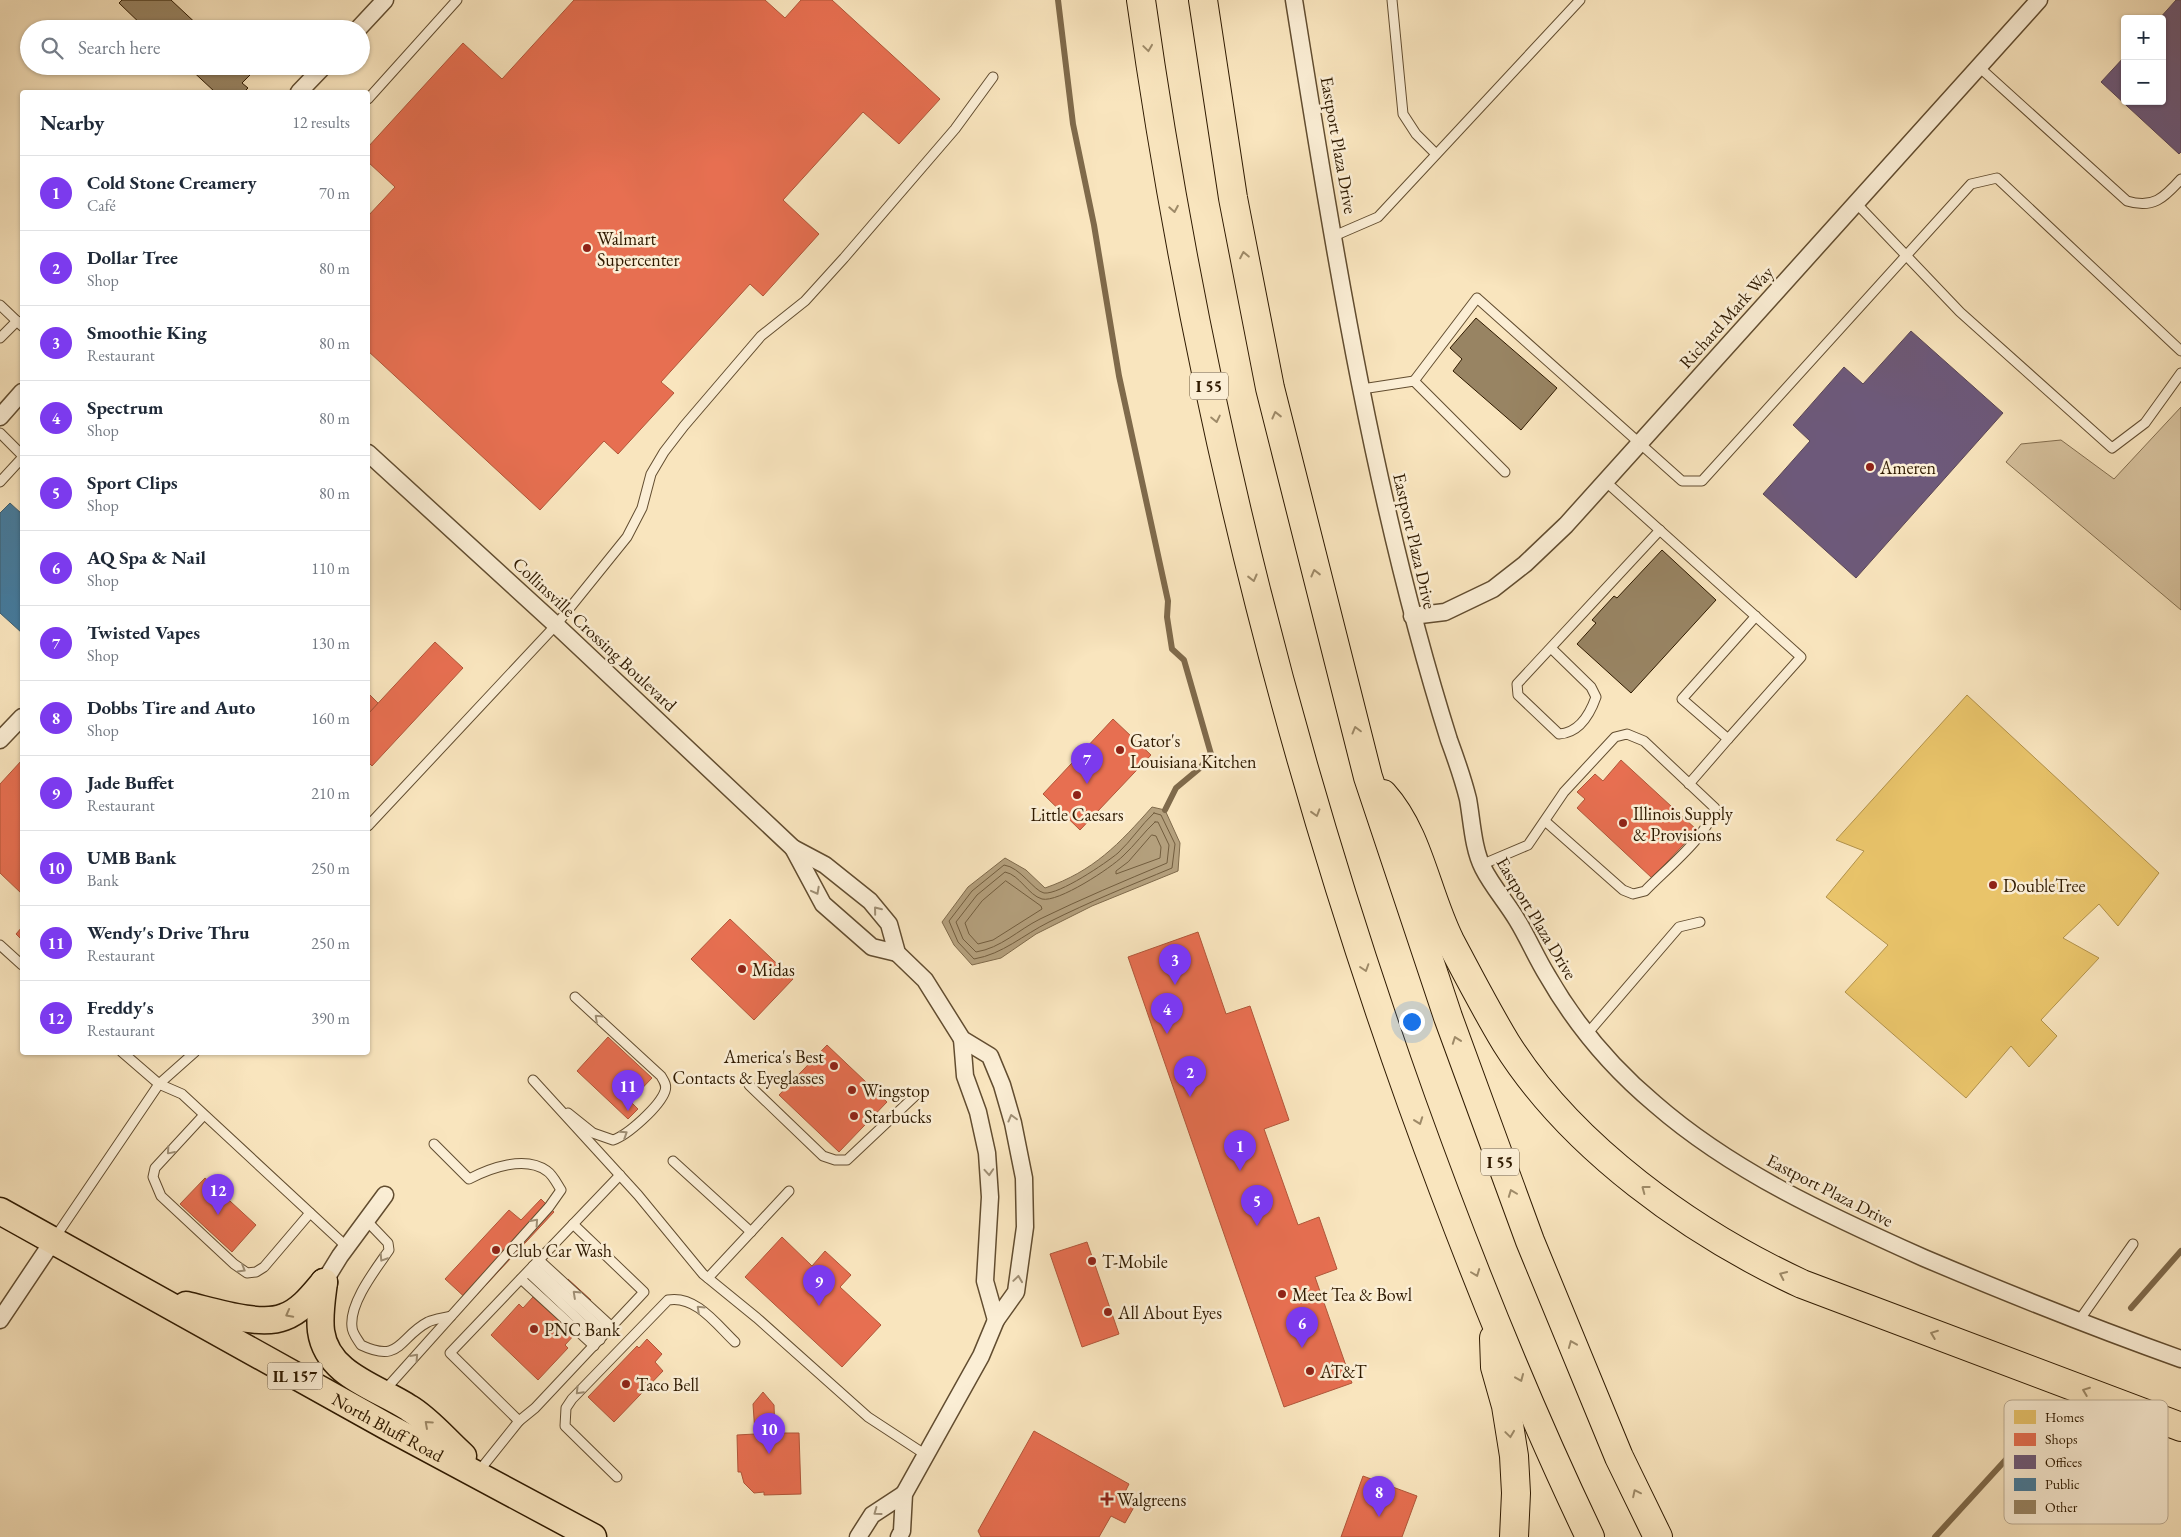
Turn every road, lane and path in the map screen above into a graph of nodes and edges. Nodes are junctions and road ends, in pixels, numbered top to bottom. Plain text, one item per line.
1 (385, 0) edge
2 (457, 0) edge
3 (1141, 0) edge
4 (1203, 0) edge
5 (1294, 0) edge
6 (1392, 0) edge
7 (1580, 0) edge
8 (2039, 0) edge
9 (366, 20) edge
10 (1979, 67) junction
11 (315, 75) edge
12 (993, 77) dead end
13 (301, 90) edge
14 (370, 97) edge
15 (1436, 154) junction
16 (2181, 179) edge
17 (1856, 203) junction
18 (1334, 236) junction
19 (1906, 254) junction
20 (0, 305) edge
21 (20, 323) edge
22 (0, 338) edge
23 (2181, 352) edge
24 (2181, 373) edge
25 (1414, 381) junction
26 (1362, 389) junction
27 (20, 394) edge
28 (0, 417) edge
29 (0, 433) edge
30 (1638, 444) junction
31 (20, 454) edge
32 (370, 454) edge
33 (20, 458) edge
34 (1505, 472) dead end
35 (1605, 481) junction
36 (0, 482) edge
37 (1660, 530) junction
38 (1412, 616) junction
39 (1756, 616) junction
40 (556, 624) junction
41 (1551, 648) junction
42 (20, 719) edge
43 (1728, 739) junction
44 (0, 740) edge
45 (1368, 777) junction
46 (1689, 784) junction
47 (1545, 821) junction
48 (370, 824) edge
49 (793, 848) junction
50 (1481, 865) junction
51 (1700, 922) dead end
52 (0, 945) edge
53 (897, 953) junction
54 (20, 963) edge
55 (575, 997) dead end
56 (1587, 1034) junction
57 (962, 1039) junction
58 (126, 1055) edge
59 (192, 1055) edge
60 (533, 1080) dead end
61 (160, 1084) junction
62 (749, 1085) dead end
63 (916, 1095) dead end
64 (554, 1102) junction
65 (203, 1116) junction
66 (434, 1144) dead end
67 (673, 1161) dead end
68 (620, 1175) junction
69 (788, 1191) dead end
70 (385, 1195) dead end
71 (0, 1211) edge
72 (310, 1213) junction
73 (366, 1220) junction
74 (573, 1224) junction
75 (751, 1232) junction
76 (53, 1241) junction
77 (2133, 1244) dead end
78 (347, 1247) junction
79 (530, 1269) junction
80 (708, 1278) junction
81 (324, 1282) junction
82 (159, 1299) junction
83 (451, 1316) junction
84 (1494, 1317) junction
85 (0, 1320) edge
86 (996, 1320) junction
87 (2078, 1322) junction
88 (603, 1336) junction
89 (736, 1342) dead end
90 (2181, 1359) edge
91 (383, 1393) junction
92 (2109, 1400) edge
93 (519, 1420) junction
94 (2168, 1422) edge
95 (2181, 1427) edge
96 (926, 1455) junction
97 (484, 1476) junction
98 (617, 1477) dead end
99 (904, 1494) junction
100 (593, 1537) edge
101 (858, 1537) edge
102 (899, 1537) edge
103 (1514, 1537) edge
104 (1590, 1537) edge
105 (1658, 1537) edge

1 - 9 street
2 - 14 lane
3 -> 84 highway, I 55
45 -> 4 highway, I 55
5 - 18 street, Eastport Plaza Drive
6 - 15 lane
7 - 15 lane
8 - 10 street, Richard Mark Way
10 - 16 lane
10 - 17 street, Richard Mark Way
11 - 13 street
12 - 40 lane
15 - 18 lane
17 - 19 lane
17 - 30 street, Richard Mark Way
18 - 26 street, Eastport Plaza Drive
19 - 23 lane
19 - 24 lane
19 - 30 lane
20 - 21 lane
21 - 22 lane
25 - 26 lane
25 - 30 lane
25 - 34 lane
26 - 38 street, Eastport Plaza Drive
27 - 28 street
29 - 31 lane
30 - 35 street, Richard Mark Way
32 - 40 street, Collinsville Crossing Boulevard
33 - 36 lane
35 - 37 lane
35 - 38 street, Richard Mark Way
37 - 39 lane
37 - 41 lane
38 - 50 street, Eastport Plaza Drive
39 - 43 lane
39 - 43 lane
40 - 48 lane
40 - 49 street, Collinsville Crossing Boulevard
41 - 41 lane
42 - 44 street
43 - 46 lane
92 -> 45 highway
105 -> 45 highway, I 55
46 - 47 lane
46 - 47 lane
47 - 50 lane
53 -> 49 street, Collinsville Crossing Boulevard
49 -> 53 street, Collinsville Crossing Boulevard
50 - 56 street, Eastport Plaza Drive
51 - 56 lane
52 - 54 lane
53 - 57 street
64 -> 55 lane
56 - 87 street, Eastport Plaza Drive
57 -> 86 street
86 -> 57 street
58 - 61 lane
59 - 61 lane
60 - 64 lane
61 - 65 lane
61 - 76 lane
62 - 63 lane
64 - 68 lane
65 - 72 lane
65 -> 72 lane
83 -> 66 lane
67 - 75 lane
68 - 74 lane
68 - 80 lane
69 - 75 lane
70 - 73 street
71 - 76 main road, North Bluff Road / IL 157
72 - 78 lane
73 - 78 street
73 -> 83 lane
74 - 79 lane
74 - 88 lane
75 - 80 lane
76 - 82 main road, North Bluff Road / IL 157
76 - 85 street
77 - 87 lane
78 - 81 street
88 -> 79 lane
79 - 88 lane
79 - 93 lane
80 - 96 lane
81 -> 82 main road
81 - 91 main road
82 - 97 main road, North Bluff Road / IL 157
91 -> 83 lane
84 -> 103 highway
84 -> 104 highway, I 55
86 - 96 street
87 - 90 street, Eastport Plaza Drive
88 - 93 lane
89 -> 98 lane
97 -> 91 main road
93 - 97 lane
95 -> 94 highway
96 - 99 street
97 - 100 main road, North Bluff Road / IL 157
99 -> 101 street
99 - 102 street

